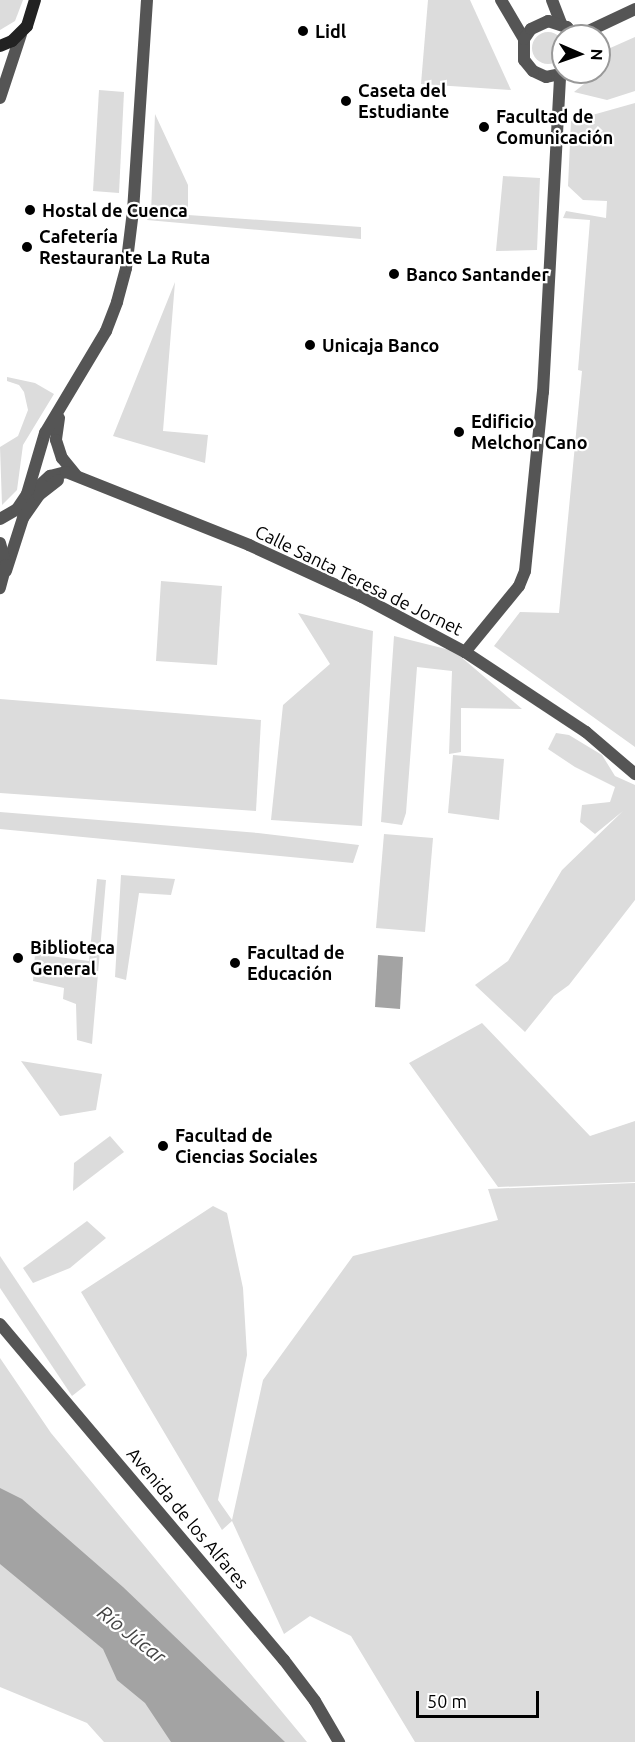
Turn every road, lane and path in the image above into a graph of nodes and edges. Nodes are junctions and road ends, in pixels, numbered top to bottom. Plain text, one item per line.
1 (35, 0) edge
2 (147, 0) edge
3 (501, 0) edge
4 (552, 0) edge
5 (635, 9) edge
6 (561, 24) joint
7 (602, 24) edge
8 (21, 34) junction
9 (524, 39) junction
10 (0, 46) edge
11 (551, 76) edge
12 (562, 84) edge
13 (0, 98) edge
14 (61, 409) junction
15 (77, 475) junction
16 (25, 499) junction
17 (0, 519) edge
18 (0, 543) edge
19 (6, 571) junction
20 (0, 588) edge
21 (465, 652) junction
22 (635, 774) edge
23 (0, 1324) edge
24 (339, 1742) edge

1 - 8 main road
2 - 14 street
3 - 9 street
4 - 6 street
5 - 7 street
6 - 9 street
8 - 10 main road
8 - 13 street
9 - 11 street
12 - 21 street
14 - 15 street
14 - 16 street
15 - 16 street
15 - 19 street
15 - 21 street, Calle Santa Teresa de Jornet
16 - 17 street
18 - 19 street
19 - 20 street
21 - 22 street, Calle Santa Teresa de Jornet
23 - 24 street, Avenida de los Alfares

